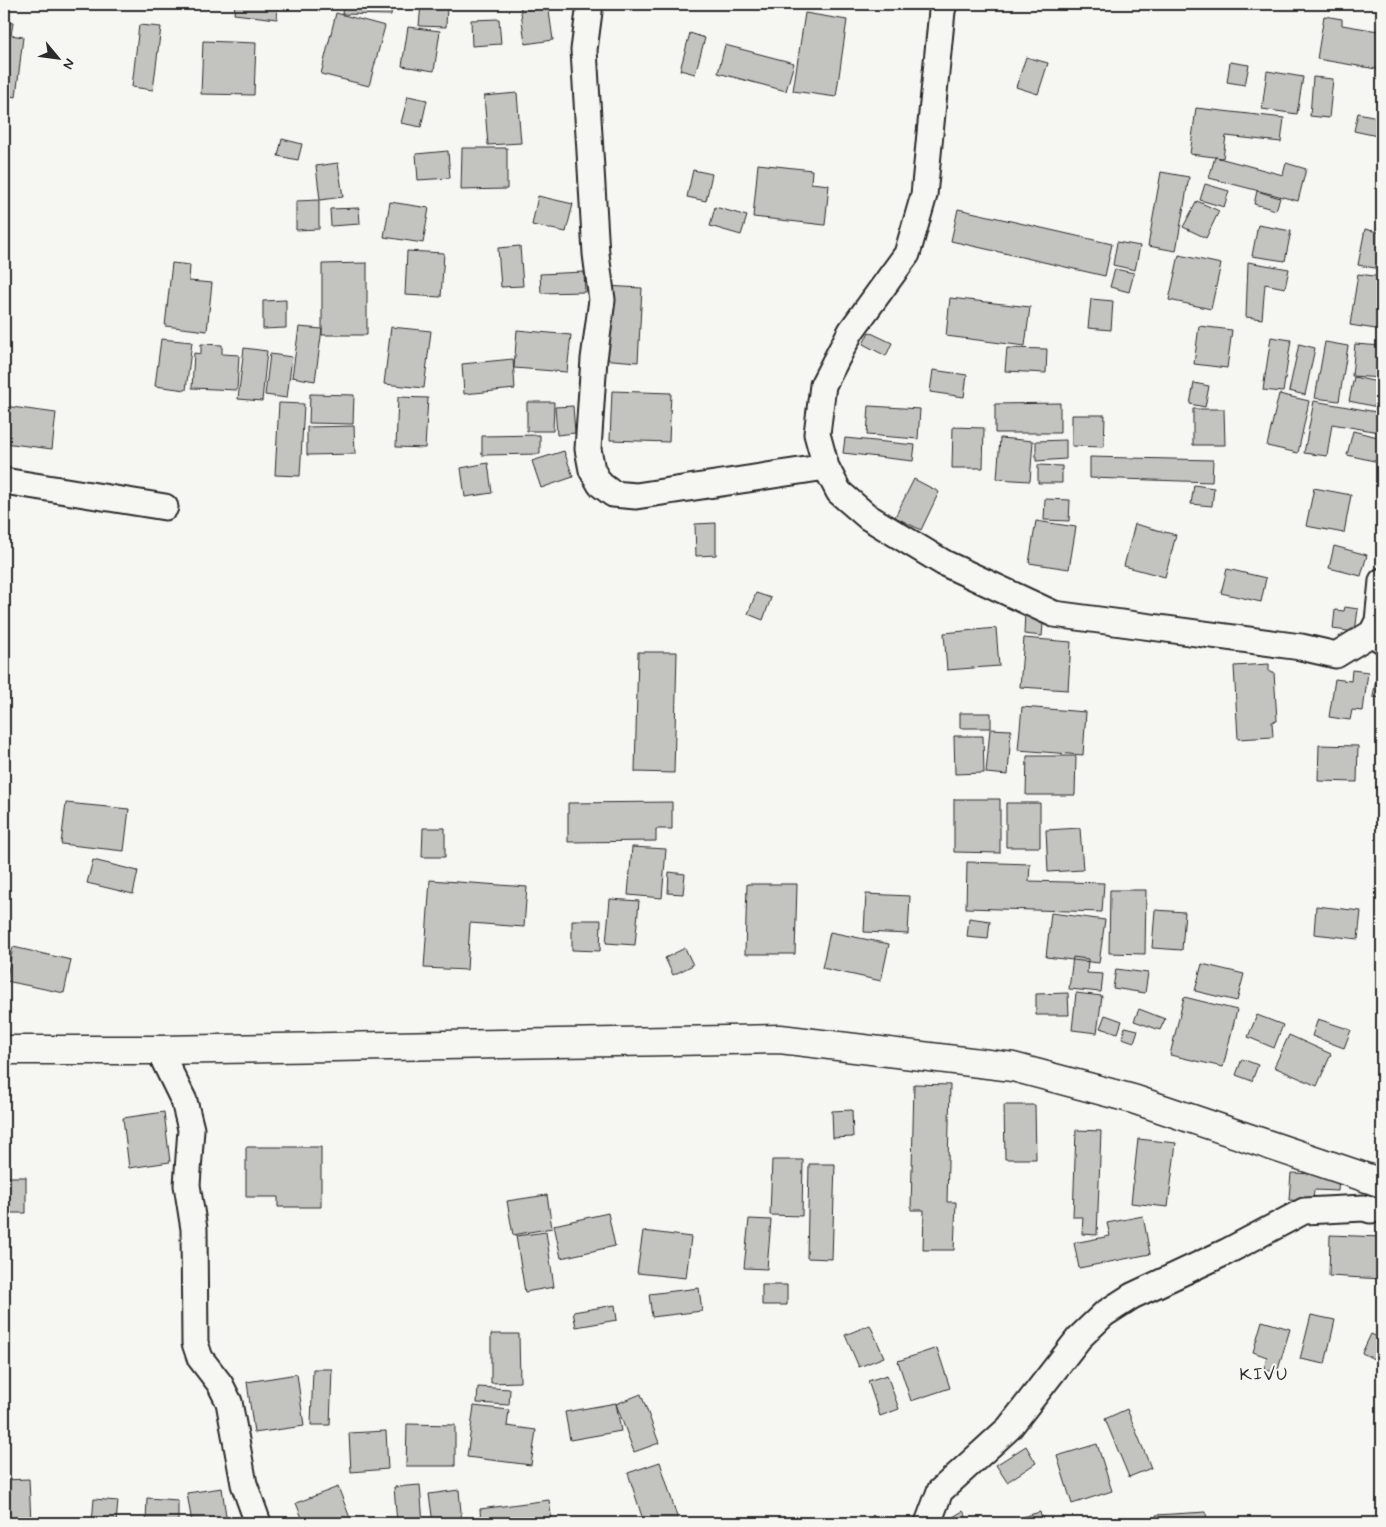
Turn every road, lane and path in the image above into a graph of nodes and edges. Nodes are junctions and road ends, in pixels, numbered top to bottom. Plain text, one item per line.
1 (590, 4) edge
2 (944, 4) edge
3 (826, 467) junction
4 (4, 481) edge
5 (165, 507) dead end
6 (1382, 581) edge
7 (1377, 636) edge
8 (4, 1050) edge
9 (159, 1050) junction
10 (1382, 1183) edge
11 (1382, 1209) edge
12 (258, 1523) edge
13 (928, 1523) edge

1 - 3 street
2 - 3 street
3 - 7 street
4 - 5 street
6 - 7 street
8 - 9 street
9 - 10 street
9 - 12 street
11 - 13 street

